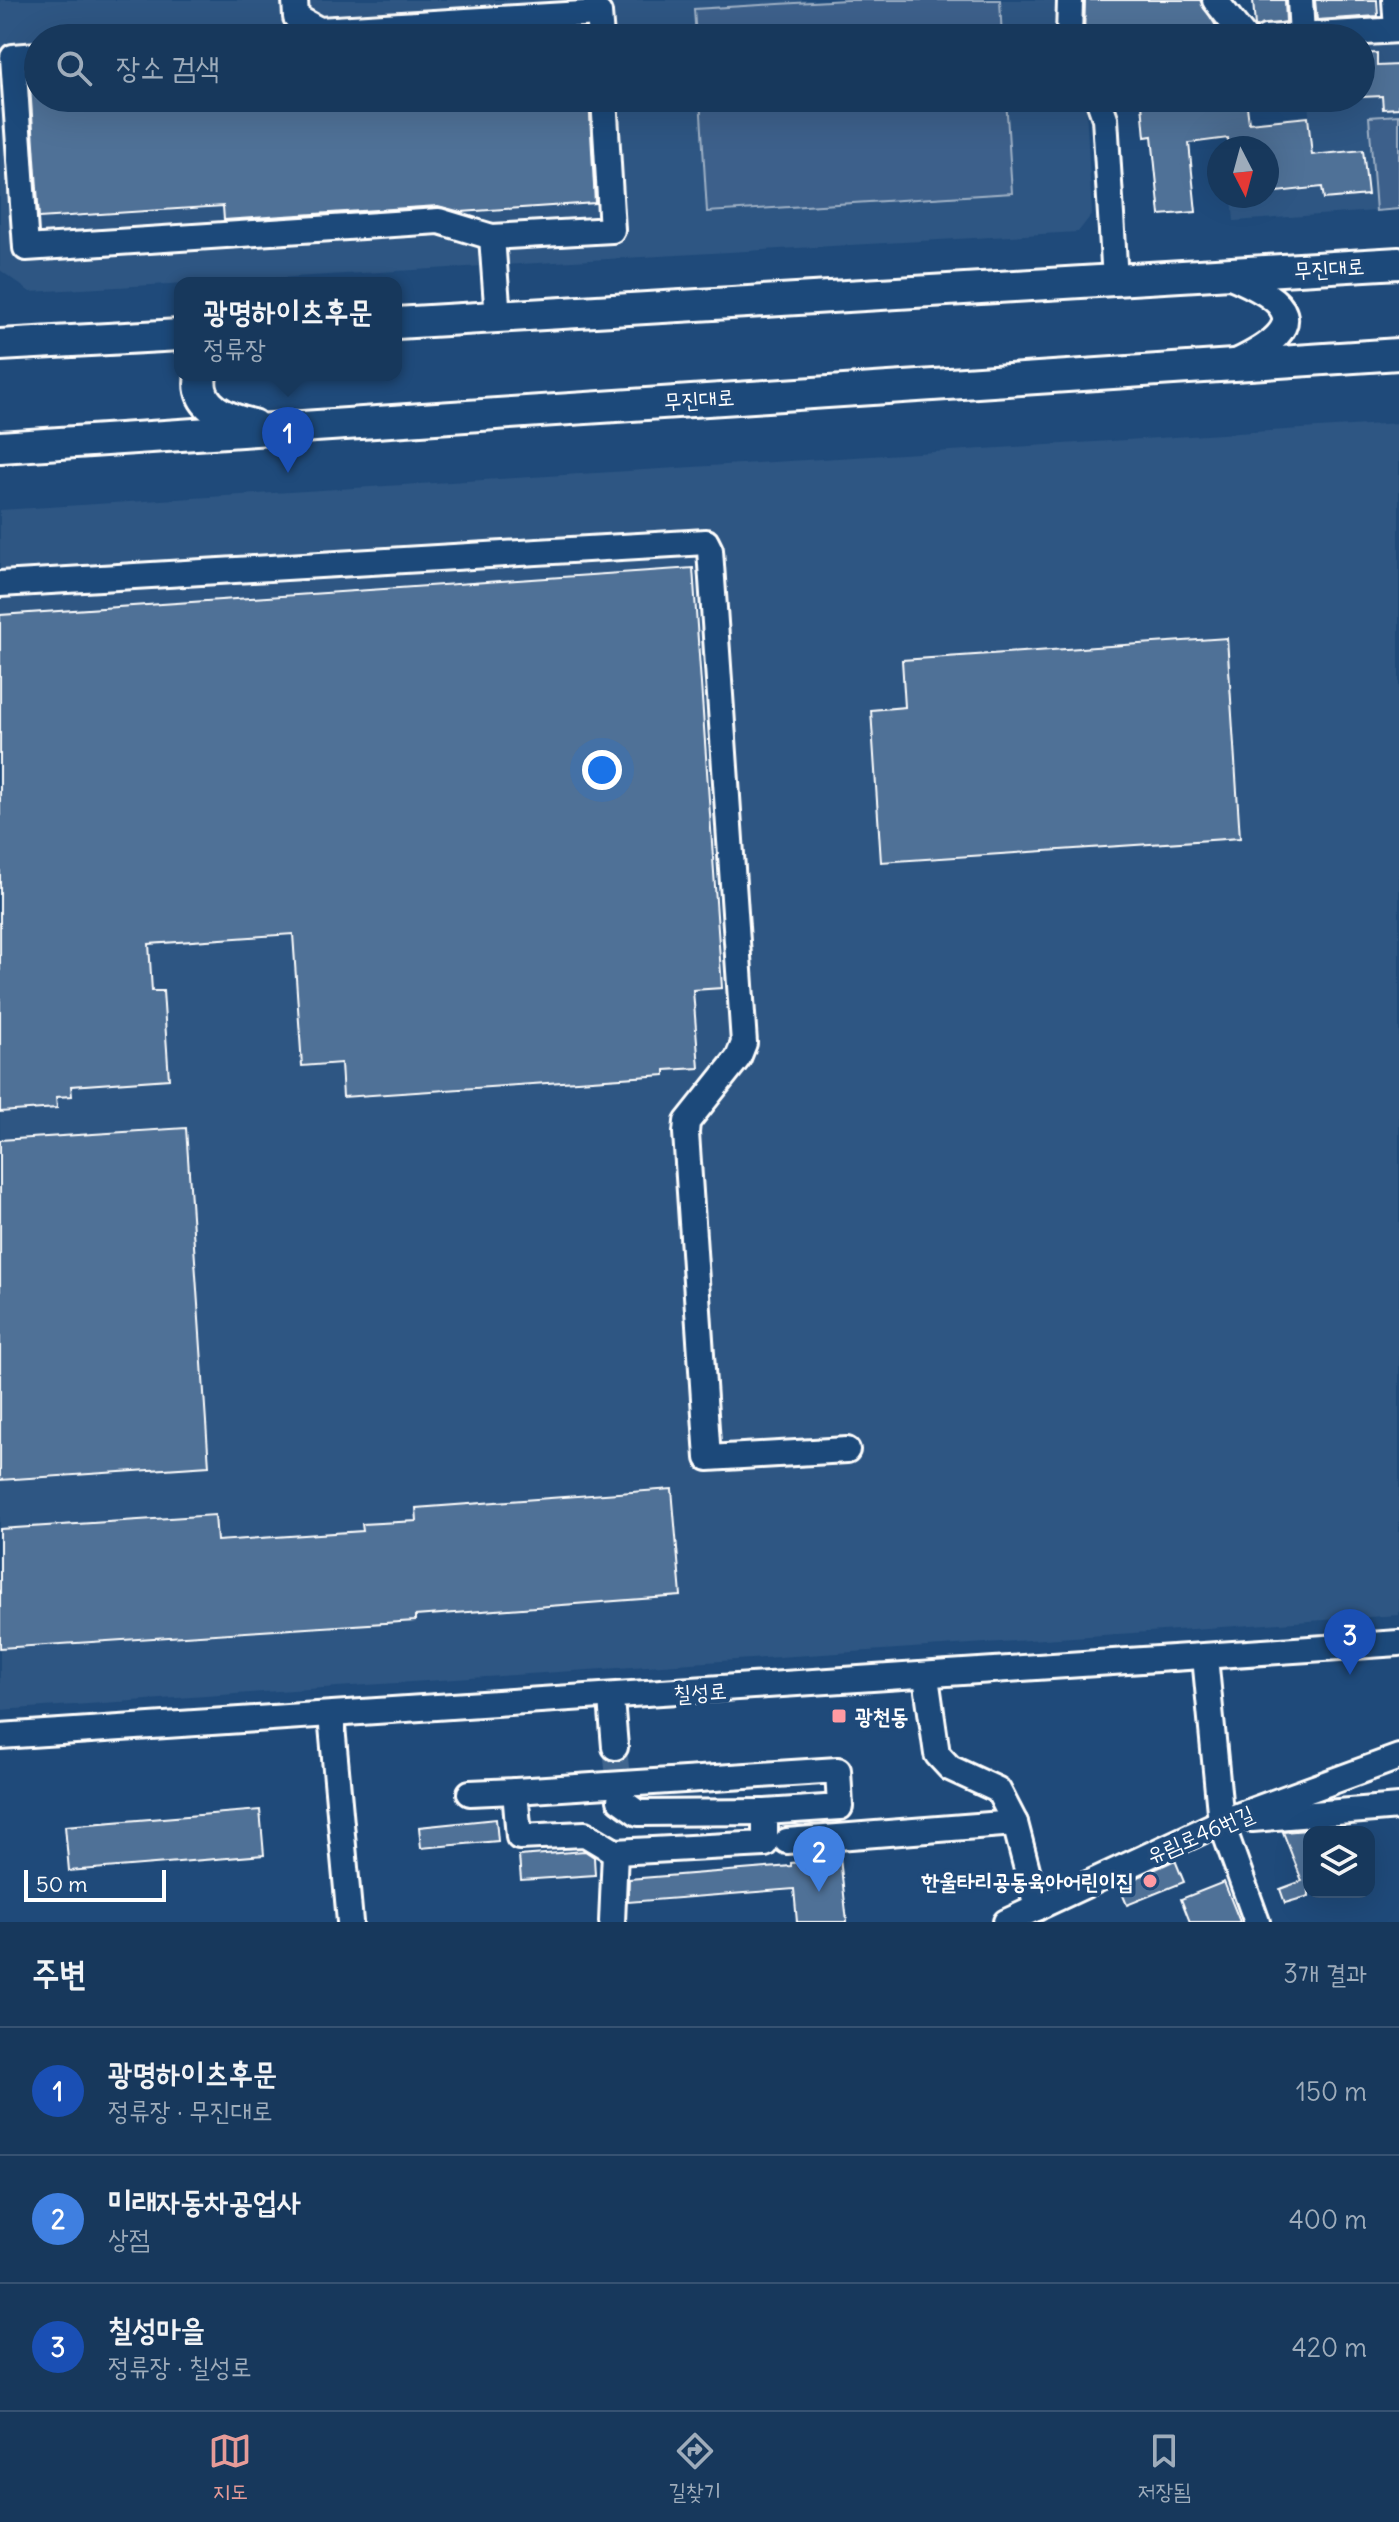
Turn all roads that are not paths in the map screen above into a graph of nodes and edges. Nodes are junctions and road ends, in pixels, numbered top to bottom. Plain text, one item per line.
1 (295, 0) edge
2 (1070, 0) edge
3 (1215, 0) edge
4 (1300, 0) edge
5 (1395, 0) edge
6 (308, 24) edge
7 (418, 24) edge
8 (600, 24) edge
9 (1069, 24) edge
10 (1234, 24) edge
11 (1301, 24) edge
12 (1398, 30) edge
13 (1375, 31) edge
14 (24, 56) edge
15 (605, 112) edge
16 (1103, 112) edge
17 (10, 151) edge
18 (492, 237) junction
19 (1399, 263) edge
20 (1226, 274) junction
21 (1115, 280) junction
22 (498, 318) junction
23 (402, 323) edge
24 (174, 335) edge
25 (0, 345) edge
26 (1391, 359) edge
27 (1229, 365) junction
28 (201, 381) edge
29 (265, 427) junction
30 (0, 447) edge
31 (0, 584) edge
32 (847, 1450) dead end
33 (1399, 1643) edge
34 (1205, 1657) junction
35 (926, 1677) junction
36 (611, 1699) junction
37 (331, 1715) junction
38 (0, 1736) edge
39 (615, 1747) tunnel mouth
40 (1399, 1757) edge
41 (515, 1791) junction
42 (470, 1793) dead end
43 (620, 1800) dead end
44 (1399, 1807) edge
45 (765, 1812) junction
46 (1221, 1822) junction
47 (1015, 1823) junction
48 (787, 1841) dead end
49 (615, 1852) junction
50 (1037, 1908) junction
51 (350, 1922) edge
52 (612, 1922) edge
53 (1006, 1922) edge
54 (1257, 1922) edge

1 - 6 street
2 - 9 street
3 - 10 street
4 - 11 street
5 - 12 street
7 - 8 street
12 - 13 street
14 - 17 street
15 - 18 street
16 - 21 street
17 - 18 street
18 - 22 street
19 - 20 main road, 무진대로
20 - 21 main road, 무진대로
20 - 27 street
21 - 22 main road, 무진대로
22 - 23 main road, 무진대로
24 - 25 main road
26 - 27 main road, 무진대로
27 - 29 main road, 무진대로
28 - 29 main road
29 - 30 main road, 무진대로
31 - 32 street
33 - 34 street, 칠성로
34 - 35 street, 칠성로
34 - 46 street
35 - 36 street, 칠성로
35 - 47 street
36 - 37 street, 칠성로
36 - 39 street
37 - 38 street, 칠성로
37 - 51 street
40 - 46 street, 유림로46번길
41 - 42 street
41 - 45 street
41 - 49 street
43 - 45 street
44 - 46 street
45 - 49 street
46 - 50 street, 유림로46번길
46 - 54 street
47 - 48 street
47 - 50 street
49 - 52 street
50 - 53 street, 유림로46번길

